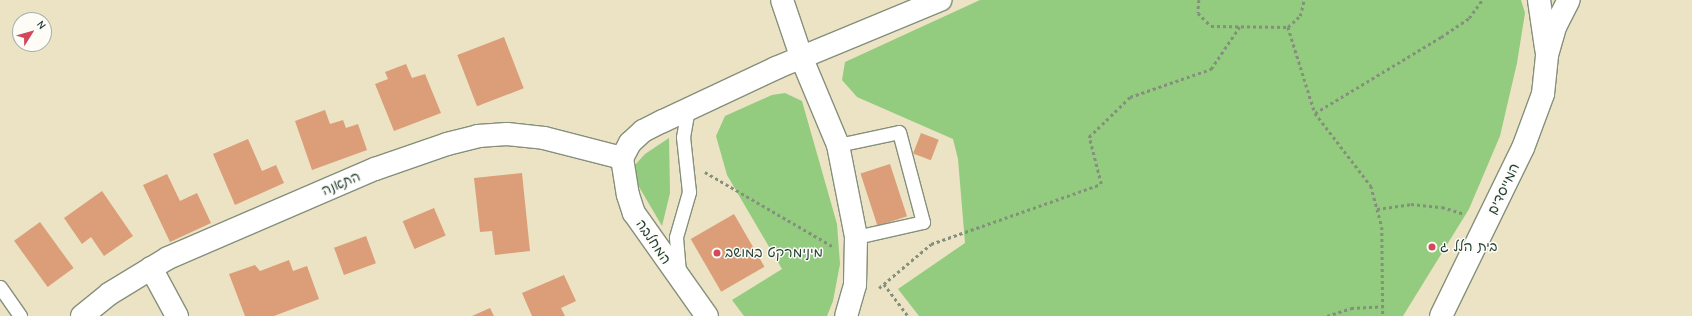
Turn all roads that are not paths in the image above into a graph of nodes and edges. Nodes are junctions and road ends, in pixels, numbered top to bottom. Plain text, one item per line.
1 (782, 0) edge
2 (940, 0) edge
3 (1539, 0) edge
4 (1569, 0) edge
5 (1547, 55) junction
6 (802, 59) junction
7 (776, 68) junction
8 (821, 100) junction
9 (688, 109) junction
10 (838, 145) junction
11 (622, 158) junction
12 (856, 237) junction
13 (151, 268) junction
14 (680, 280) junction
15 (0, 287) edge
16 (847, 314) edge
17 (20, 316) edge
18 (82, 316) edge
19 (177, 316) edge
20 (707, 316) edge
21 (1441, 316) edge

1 - 6 street
2 - 6 street
3 - 5 street
4 - 5 street
5 - 21 street, המייסדים
6 - 7 street
6 - 8 street
7 - 8 street
7 - 9 street
8 - 10 street
9 - 11 street
9 - 14 lane
10 - 12 street
10 - 12 lane
11 - 13 street, התאנה
11 - 14 street, המחלבה
12 - 16 street
13 - 18 street, התאנה
13 - 19 street
14 - 20 street, המחלבה
15 - 17 lane

